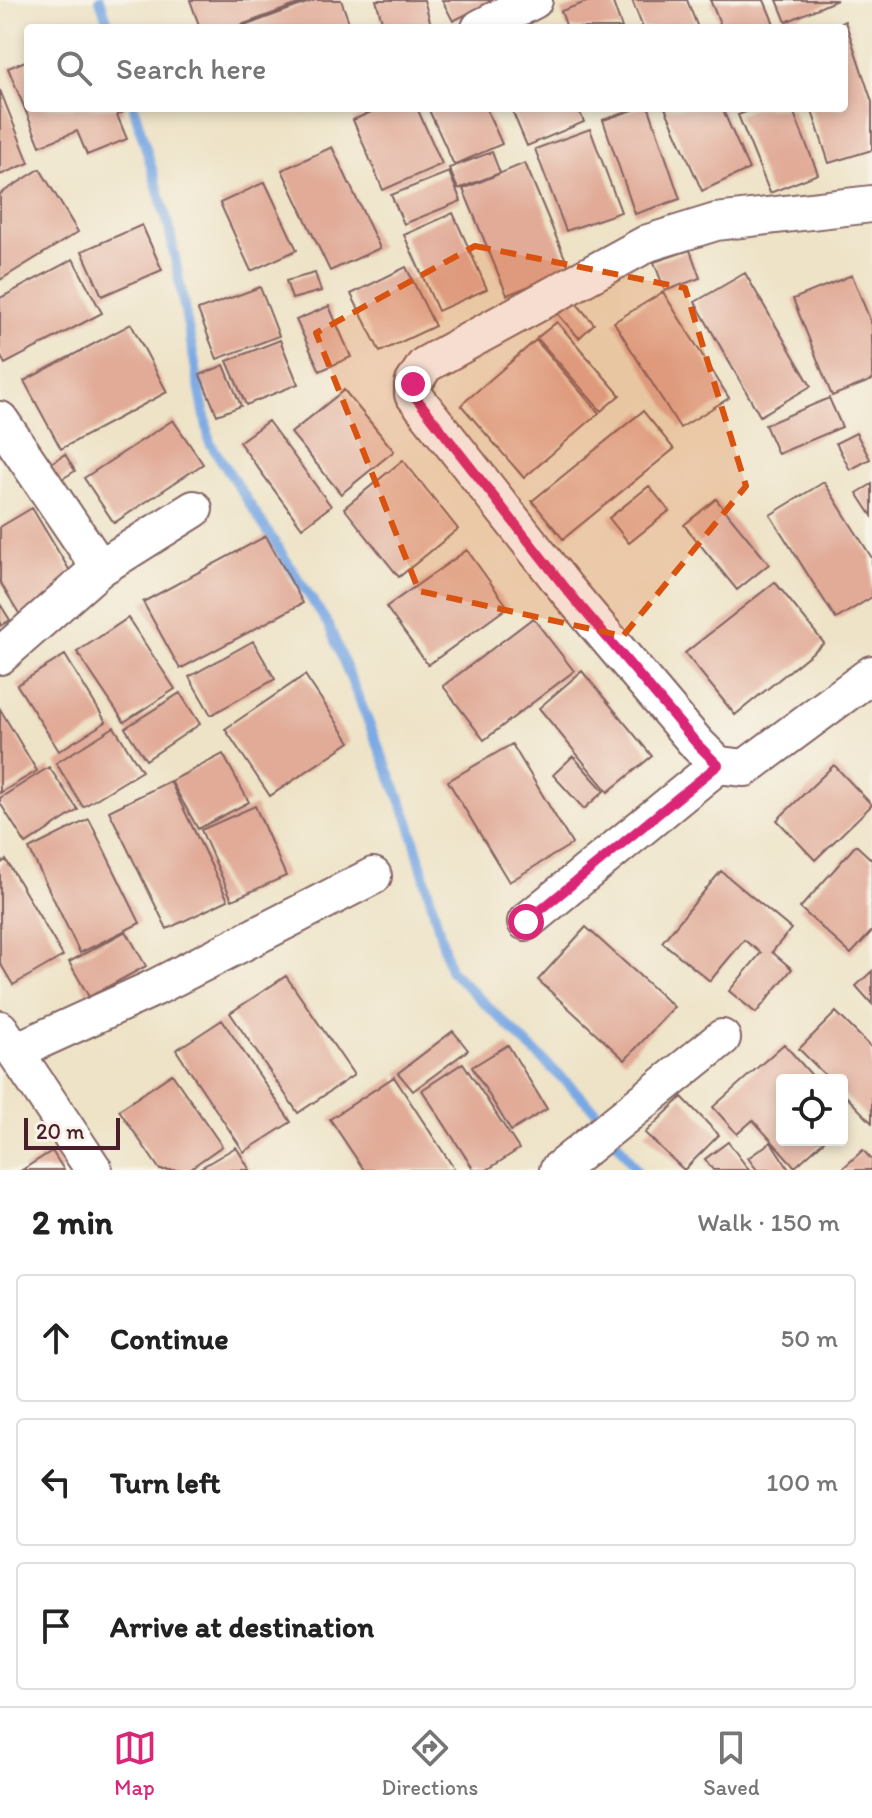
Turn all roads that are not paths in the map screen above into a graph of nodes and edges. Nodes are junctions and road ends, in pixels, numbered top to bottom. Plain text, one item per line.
1 (534, 0) edge
2 (488, 24) edge
3 (872, 204) edge
4 (0, 420) edge
5 (194, 509) dead end
6 (100, 568) junction
7 (0, 656) edge
8 (872, 674) edge
9 (718, 765) junction
10 (373, 876) dead end
11 (526, 922) dead end
12 (722, 1038) dead end
13 (8, 1040) edge
14 (94, 1170) edge
15 (558, 1170) edge

1 - 2 street
3 - 9 street
4 - 6 street
5 - 6 street
6 - 7 street
8 - 9 street
9 - 11 street
10 - 13 street
12 - 15 street
13 - 14 street

